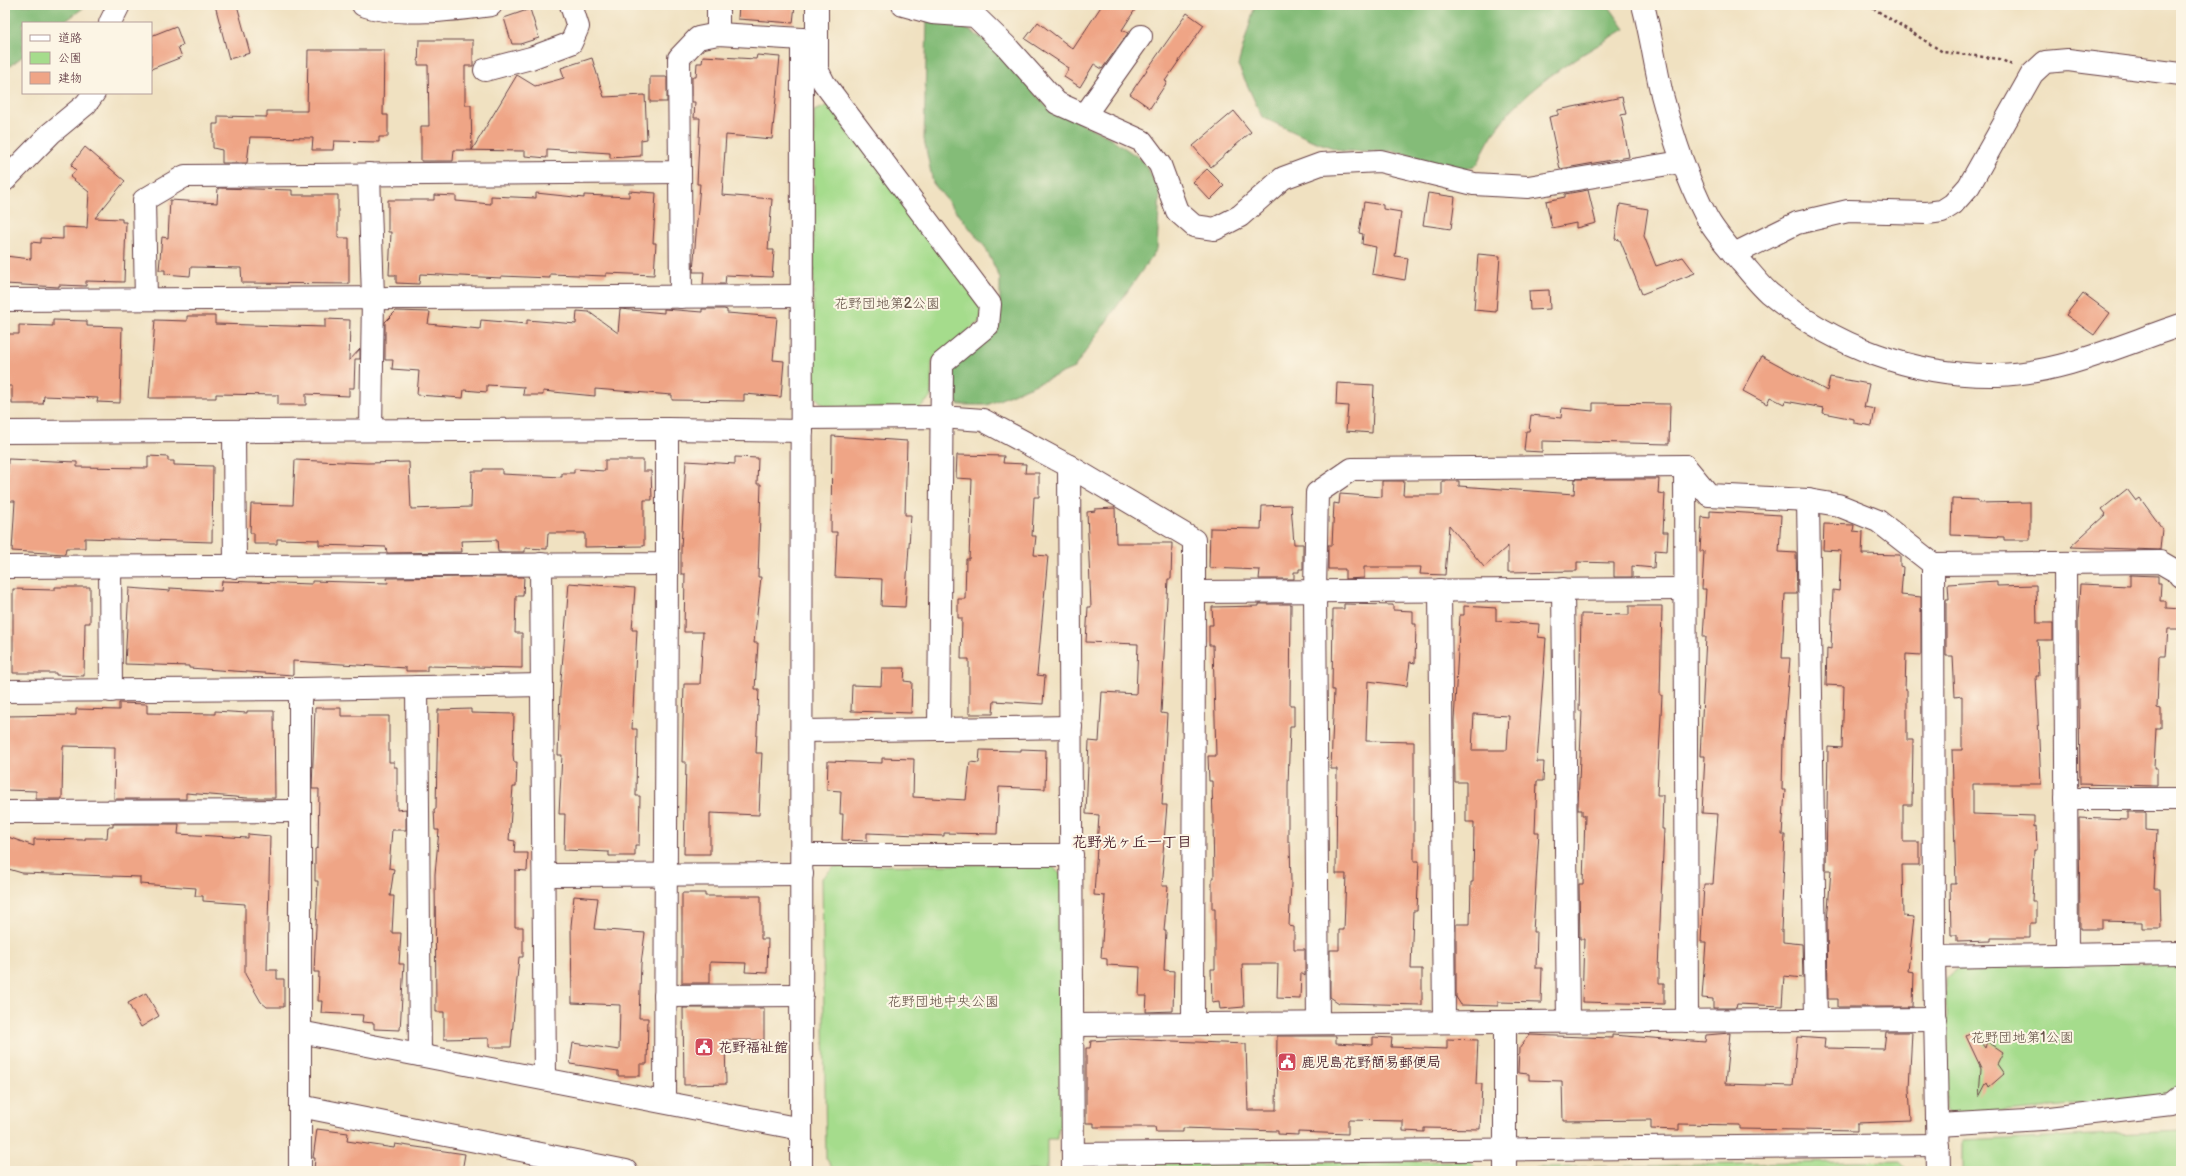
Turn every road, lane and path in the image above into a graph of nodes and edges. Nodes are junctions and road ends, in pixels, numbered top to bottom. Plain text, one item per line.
1 (119, 5) edge
2 (363, 5) edge
3 (491, 5) edge
4 (571, 5) edge
5 (718, 5) edge
6 (817, 5) edge
7 (1643, 5) edge
8 (1868, 5) edge
9 (914, 6) edge
10 (980, 11) edge
11 (110, 22) edge
12 (718, 34) junction
13 (1140, 36) dead end
14 (802, 39) junction
15 (817, 68) junction
16 (485, 70) dead end
17 (2032, 74) junction
18 (2181, 74) edge
19 (93, 94) edge
20 (1085, 115) junction
21 (1681, 162) junction
22 (680, 172) junction
23 (369, 174) junction
24 (5, 180) edge
25 (1734, 254) junction
26 (801, 296) junction
27 (373, 297) junction
28 (681, 297) junction
29 (146, 299) junction
30 (5, 300) edge
31 (2181, 325) edge
32 (941, 417) junction
33 (802, 424) junction
34 (667, 429) junction
35 (372, 430) junction
36 (234, 431) junction
37 (5, 432) edge
38 (1069, 466) junction
39 (1685, 466) junction
40 (1808, 500) junction
41 (2065, 563) junction
42 (541, 564) junction
43 (667, 564) junction
44 (1932, 564) junction
45 (5, 567) edge
46 (110, 567) junction
47 (235, 567) junction
48 (2181, 576) edge
49 (1563, 589) junction
50 (1685, 589) junction
51 (1315, 590) junction
52 (1440, 590) junction
53 (1194, 592) junction
54 (542, 685) junction
55 (417, 687) junction
56 (300, 689) junction
57 (5, 691) edge
58 (111, 691) junction
59 (1071, 727) junction
60 (939, 729) junction
61 (802, 731) junction
62 (2066, 799) junction
63 (2181, 800) edge
64 (299, 811) junction
65 (5, 812) edge
66 (1072, 855) junction
67 (802, 865) junction
68 (544, 875) junction
69 (666, 875) junction
70 (2181, 953) edge
71 (2067, 955) junction
72 (1934, 957) junction
73 (802, 995) junction
74 (665, 996) junction
75 (1936, 1019) junction
76 (1816, 1020) junction
77 (1568, 1021) junction
78 (1687, 1021) junction
79 (1444, 1022) junction
80 (1505, 1022) junction
81 (1318, 1023) junction
82 (1193, 1024) junction
83 (1073, 1025) junction
84 (300, 1032) junction
85 (420, 1055) junction
86 (545, 1079) junction
87 (2181, 1096) edge
88 (665, 1102) junction
89 (300, 1106) junction
90 (801, 1128) junction
91 (1938, 1135) junction
92 (1505, 1148) junction
93 (1073, 1162) edge
94 (552, 1164) edge
95 (300, 1171) edge
96 (626, 1171) edge
97 (800, 1171) edge
98 (1505, 1171) edge
99 (1938, 1171) edge

1 - 11 street
2 - 3 street
4 - 16 street
5 - 12 street
6 - 15 street
7 - 21 street
8 - 17 path
9 - 10 street
10 - 20 street
12 - 14 street
12 - 22 street
13 - 20 street
14 - 15 street
14 - 26 street
15 - 32 street
17 - 18 street
17 - 25 street
19 - 24 street
20 - 21 street
21 - 25 street
22 - 23 street
22 - 28 street
23 - 27 street
23 - 29 street
25 - 31 street
26 - 28 street
26 - 33 street
27 - 28 street
27 - 29 street
27 - 35 street
29 - 30 street
32 - 33 street
32 - 38 street
32 - 60 street
33 - 34 street
33 - 61 street
34 - 35 street
34 - 43 street
35 - 36 street
36 - 37 street
36 - 47 street
38 - 53 street
38 - 59 street
39 - 40 street
39 - 50 street
39 - 51 street
40 - 44 street
40 - 76 street
41 - 44 street
41 - 48 street
41 - 62 street
42 - 43 street
42 - 47 street
42 - 54 street
43 - 69 street
44 - 72 street
45 - 46 street
46 - 47 street
46 - 58 street
49 - 50 street
49 - 52 street
49 - 77 street
50 - 78 street
51 - 52 street
51 - 53 street
51 - 81 street
52 - 79 street
53 - 82 street
54 - 55 street
54 - 68 street
55 - 56 street
55 - 85 street
56 - 58 street
56 - 64 street
57 - 58 street
59 - 60 street
59 - 66 street
60 - 61 street
61 - 67 street
62 - 63 street
62 - 71 street
64 - 65 street
64 - 84 street
66 - 67 street
66 - 83 street
67 - 69 street
67 - 73 street
68 - 69 street
68 - 86 street
69 - 74 street
70 - 71 street
71 - 72 street
72 - 75 street
73 - 74 street
73 - 90 street
74 - 88 street
75 - 76 street
75 - 91 street
76 - 78 street
77 - 78 street
77 - 80 street
79 - 80 street
79 - 81 street
80 - 92 street
81 - 82 street
82 - 83 street
83 - 93 street
84 - 85 street
84 - 89 street
85 - 86 street
86 - 88 street
87 - 91 street
88 - 90 street
89 - 94 street
89 - 95 street
90 - 97 street
91 - 92 street
91 - 99 street
92 - 93 street
92 - 98 street
94 - 96 street

